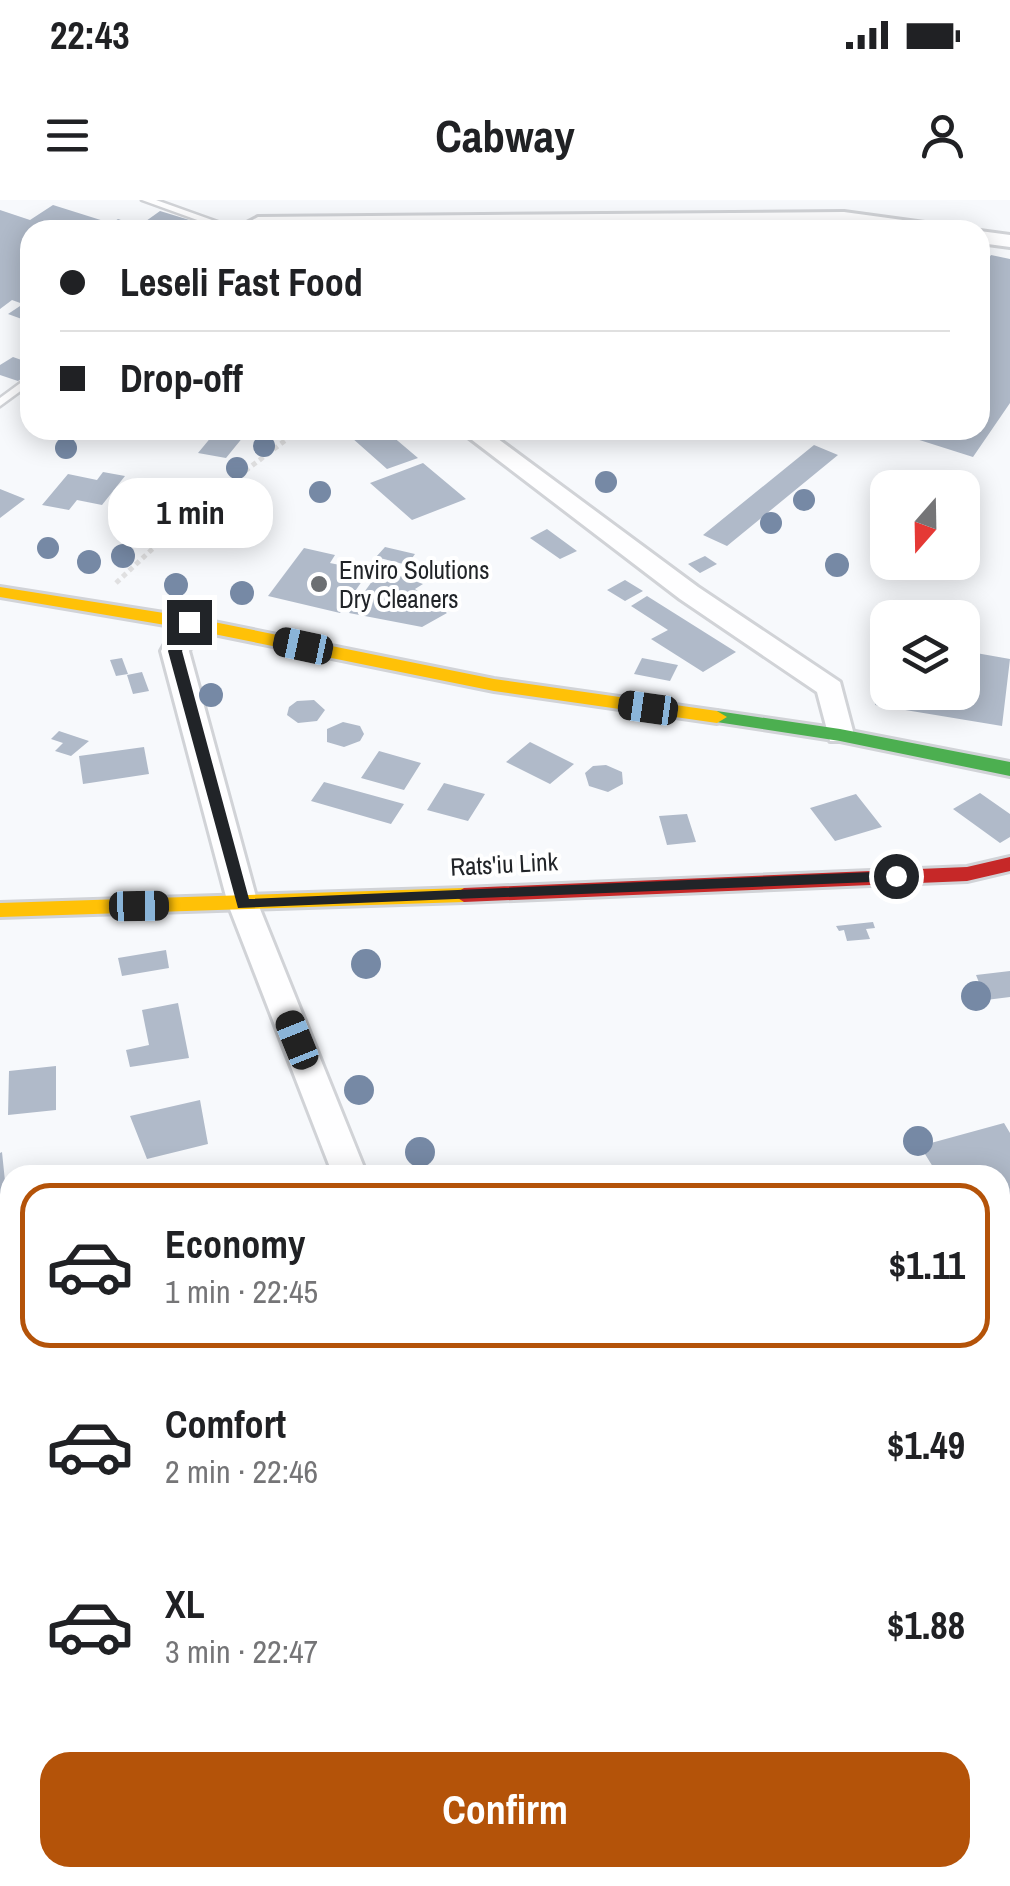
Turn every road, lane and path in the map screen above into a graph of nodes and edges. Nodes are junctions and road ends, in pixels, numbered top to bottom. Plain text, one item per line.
1 (147, 200) edge
2 (258, 218) edge
3 (206, 220) edge
4 (859, 220) edge
5 (20, 387) edge
6 (0, 404) edge
7 (286, 440) edge
8 (484, 440) edge
9 (0, 592) edge
10 (90, 607) junction
11 (189, 622) junction
12 (840, 735) junction
13 (1010, 769) edge
14 (1010, 864) edge
15 (243, 904) junction
16 (0, 910) edge
17 (346, 1165) edge

1 - 3 lane
2 - 4 street
5 - 6 lane
7 - 10 path
8 - 12 street
9 - 10 main road
10 - 11 main road
11 - 12 main road
11 - 15 street
12 - 13 main road
14 - 15 main road, Rats'iu Link
15 - 16 main road, Rats'iu Link
15 - 17 street

